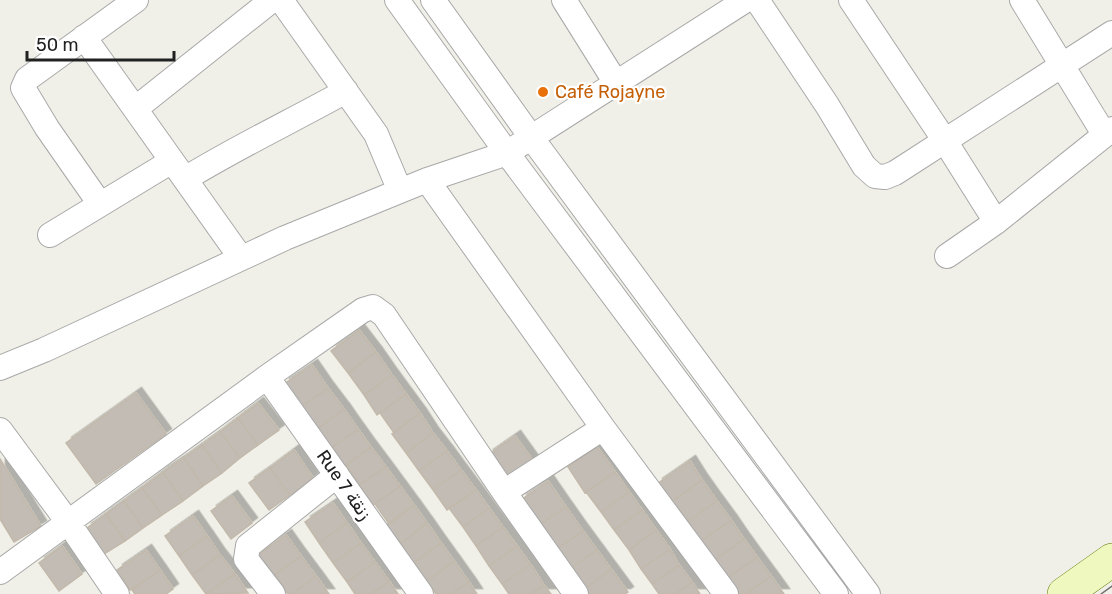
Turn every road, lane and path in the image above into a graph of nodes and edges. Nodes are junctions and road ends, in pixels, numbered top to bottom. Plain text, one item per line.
1 (136, 0) edge
2 (272, 0) edge
3 (281, 0) edge
4 (397, 0) edge
5 (433, 0) edge
6 (564, 0) edge
7 (746, 0) edge
8 (757, 0) edge
9 (851, 0) edge
10 (1022, 0) edge
11 (1112, 33) edge
12 (84, 37) junction
13 (1062, 65) junction
14 (616, 83) junction
15 (346, 91) junction
16 (135, 110) junction
17 (1108, 132) edge
18 (531, 137) junction
19 (945, 141) junction
20 (507, 153) junction
21 (178, 170) junction
22 (427, 180) junction
23 (400, 191) junction
24 (100, 204) junction
25 (996, 222) junction
26 (50, 235) dead end
27 (947, 256) dead end
28 (241, 258) junction
29 (0, 368) edge
30 (267, 377) junction
31 (603, 428) junction
32 (0, 430) edge
33 (337, 475) junction
34 (504, 492) junction
35 (68, 522) junction
36 (1112, 560) edge
37 (0, 572) edge
38 (117, 594) edge
39 (273, 594) edge
40 (421, 594) edge
41 (576, 594) edge
42 (726, 594) edge
43 (836, 594) edge
44 (868, 594) edge
45 (1064, 594) edge

1 - 12 street
2 - 16 street
3 - 15 street
4 - 20 street
5 - 18 street
6 - 14 street
7 - 14 street
8 - 19 street
9 - 19 street
10 - 13 street
11 - 13 street
12 - 16 street
12 - 24 street
13 - 17 street
13 - 19 street
14 - 18 street
15 - 21 street
15 - 23 street
16 - 21 street
17 - 25 street
18 - 20 street
18 - 44 street
19 - 25 street
20 - 22 street
20 - 43 street
21 - 24 street
21 - 28 street
22 - 23 street
22 - 31 street
23 - 28 street
24 - 26 street
25 - 27 street
28 - 29 street
30 - 33 street, Rue 7 زنقة
30 - 34 street
30 - 35 street
31 - 34 street
31 - 42 street
32 - 35 street
33 - 39 street
33 - 40 street, Rue 7 زنقة
34 - 41 street
35 - 37 street
35 - 38 street
36 - 45 main road

